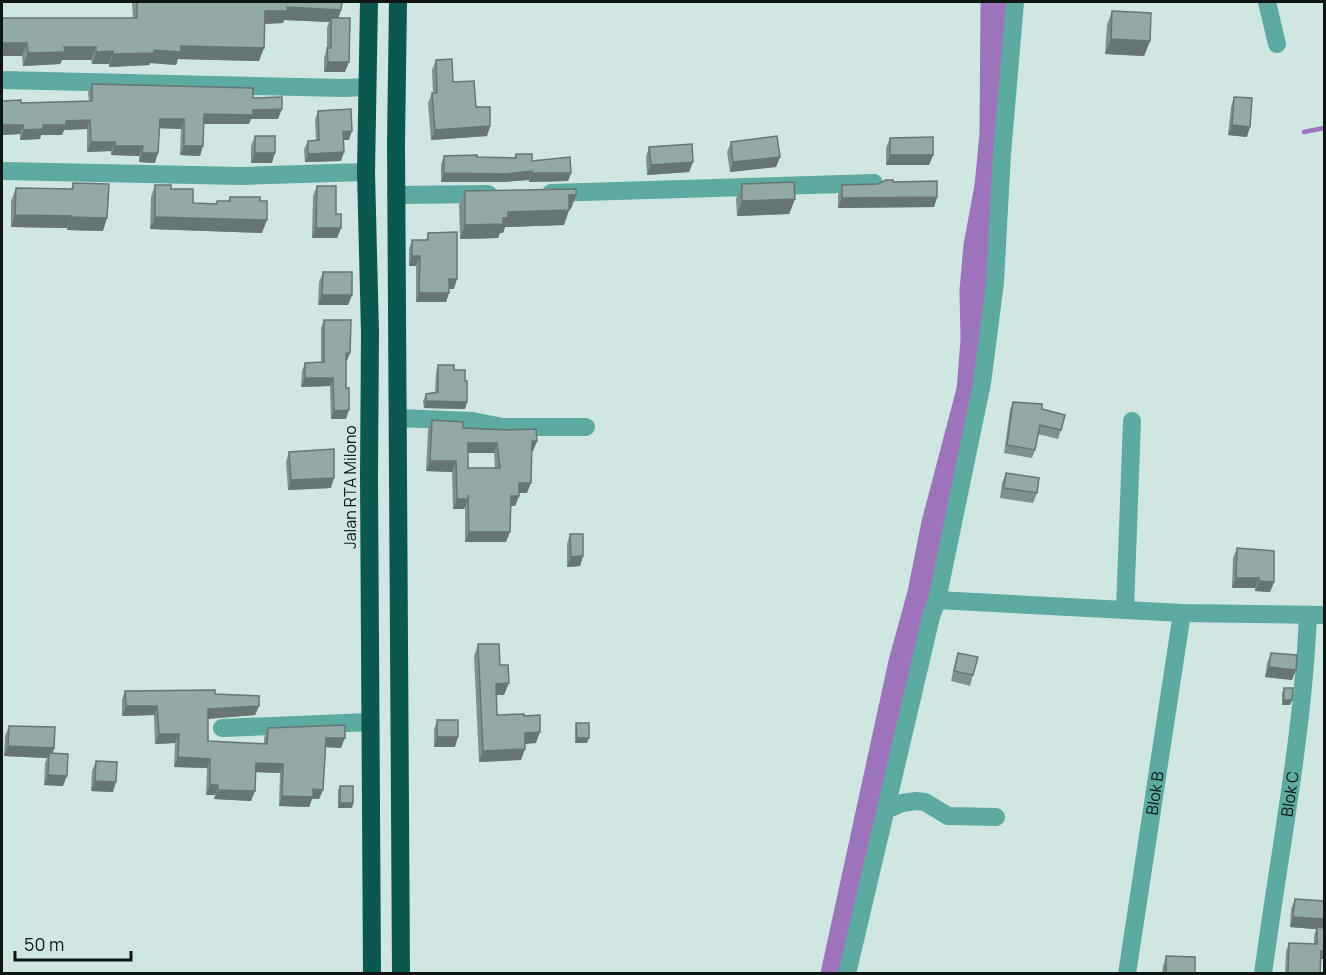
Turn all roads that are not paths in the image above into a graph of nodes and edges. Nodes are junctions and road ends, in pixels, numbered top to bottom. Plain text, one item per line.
1 (369, 2) edge
2 (398, 2) edge
3 (1015, 2) edge
4 (1267, 2) edge
5 (1277, 44) dead end
6 (2, 80) edge
7 (367, 87) junction
8 (367, 143) junction
9 (396, 143) junction
10 (2, 171) edge
11 (366, 172) junction
12 (874, 183) edge
13 (503, 193) edge
14 (539, 193) edge
15 (396, 195) junction
16 (398, 418) junction
17 (1132, 422) dead end
18 (586, 427) dead end
19 (937, 600) junction
20 (1125, 609) junction
21 (1182, 613) junction
22 (1316, 615) edge
23 (370, 722) junction
24 (222, 728) dead end
25 (886, 810) junction
26 (996, 817) dead end
27 (372, 974) edge
28 (401, 974) edge
29 (847, 974) edge
30 (1127, 974) edge
31 (1263, 974) edge

1 - 7 highway, Jalan RTA Milono
2 - 9 highway
3 - 19 street
4 - 5 street
6 - 7 street
7 - 8 highway, Jalan RTA Milono
8 - 9 highway
8 - 11 highway, Jalan RTA Milono
9 - 15 highway
10 - 11 street
11 - 23 highway, Jalan RTA Milono
12 - 14 street
13 - 15 street
15 - 16 highway
16 - 18 street
16 - 28 highway
17 - 20 street
19 - 20 street
19 - 25 street
20 - 21 street
21 - 22 street
21 - 30 street, Blok B
22 - 31 street, Blok C
23 - 24 street
23 - 27 highway, Jalan RTA Milono
25 - 26 street
25 - 29 street

